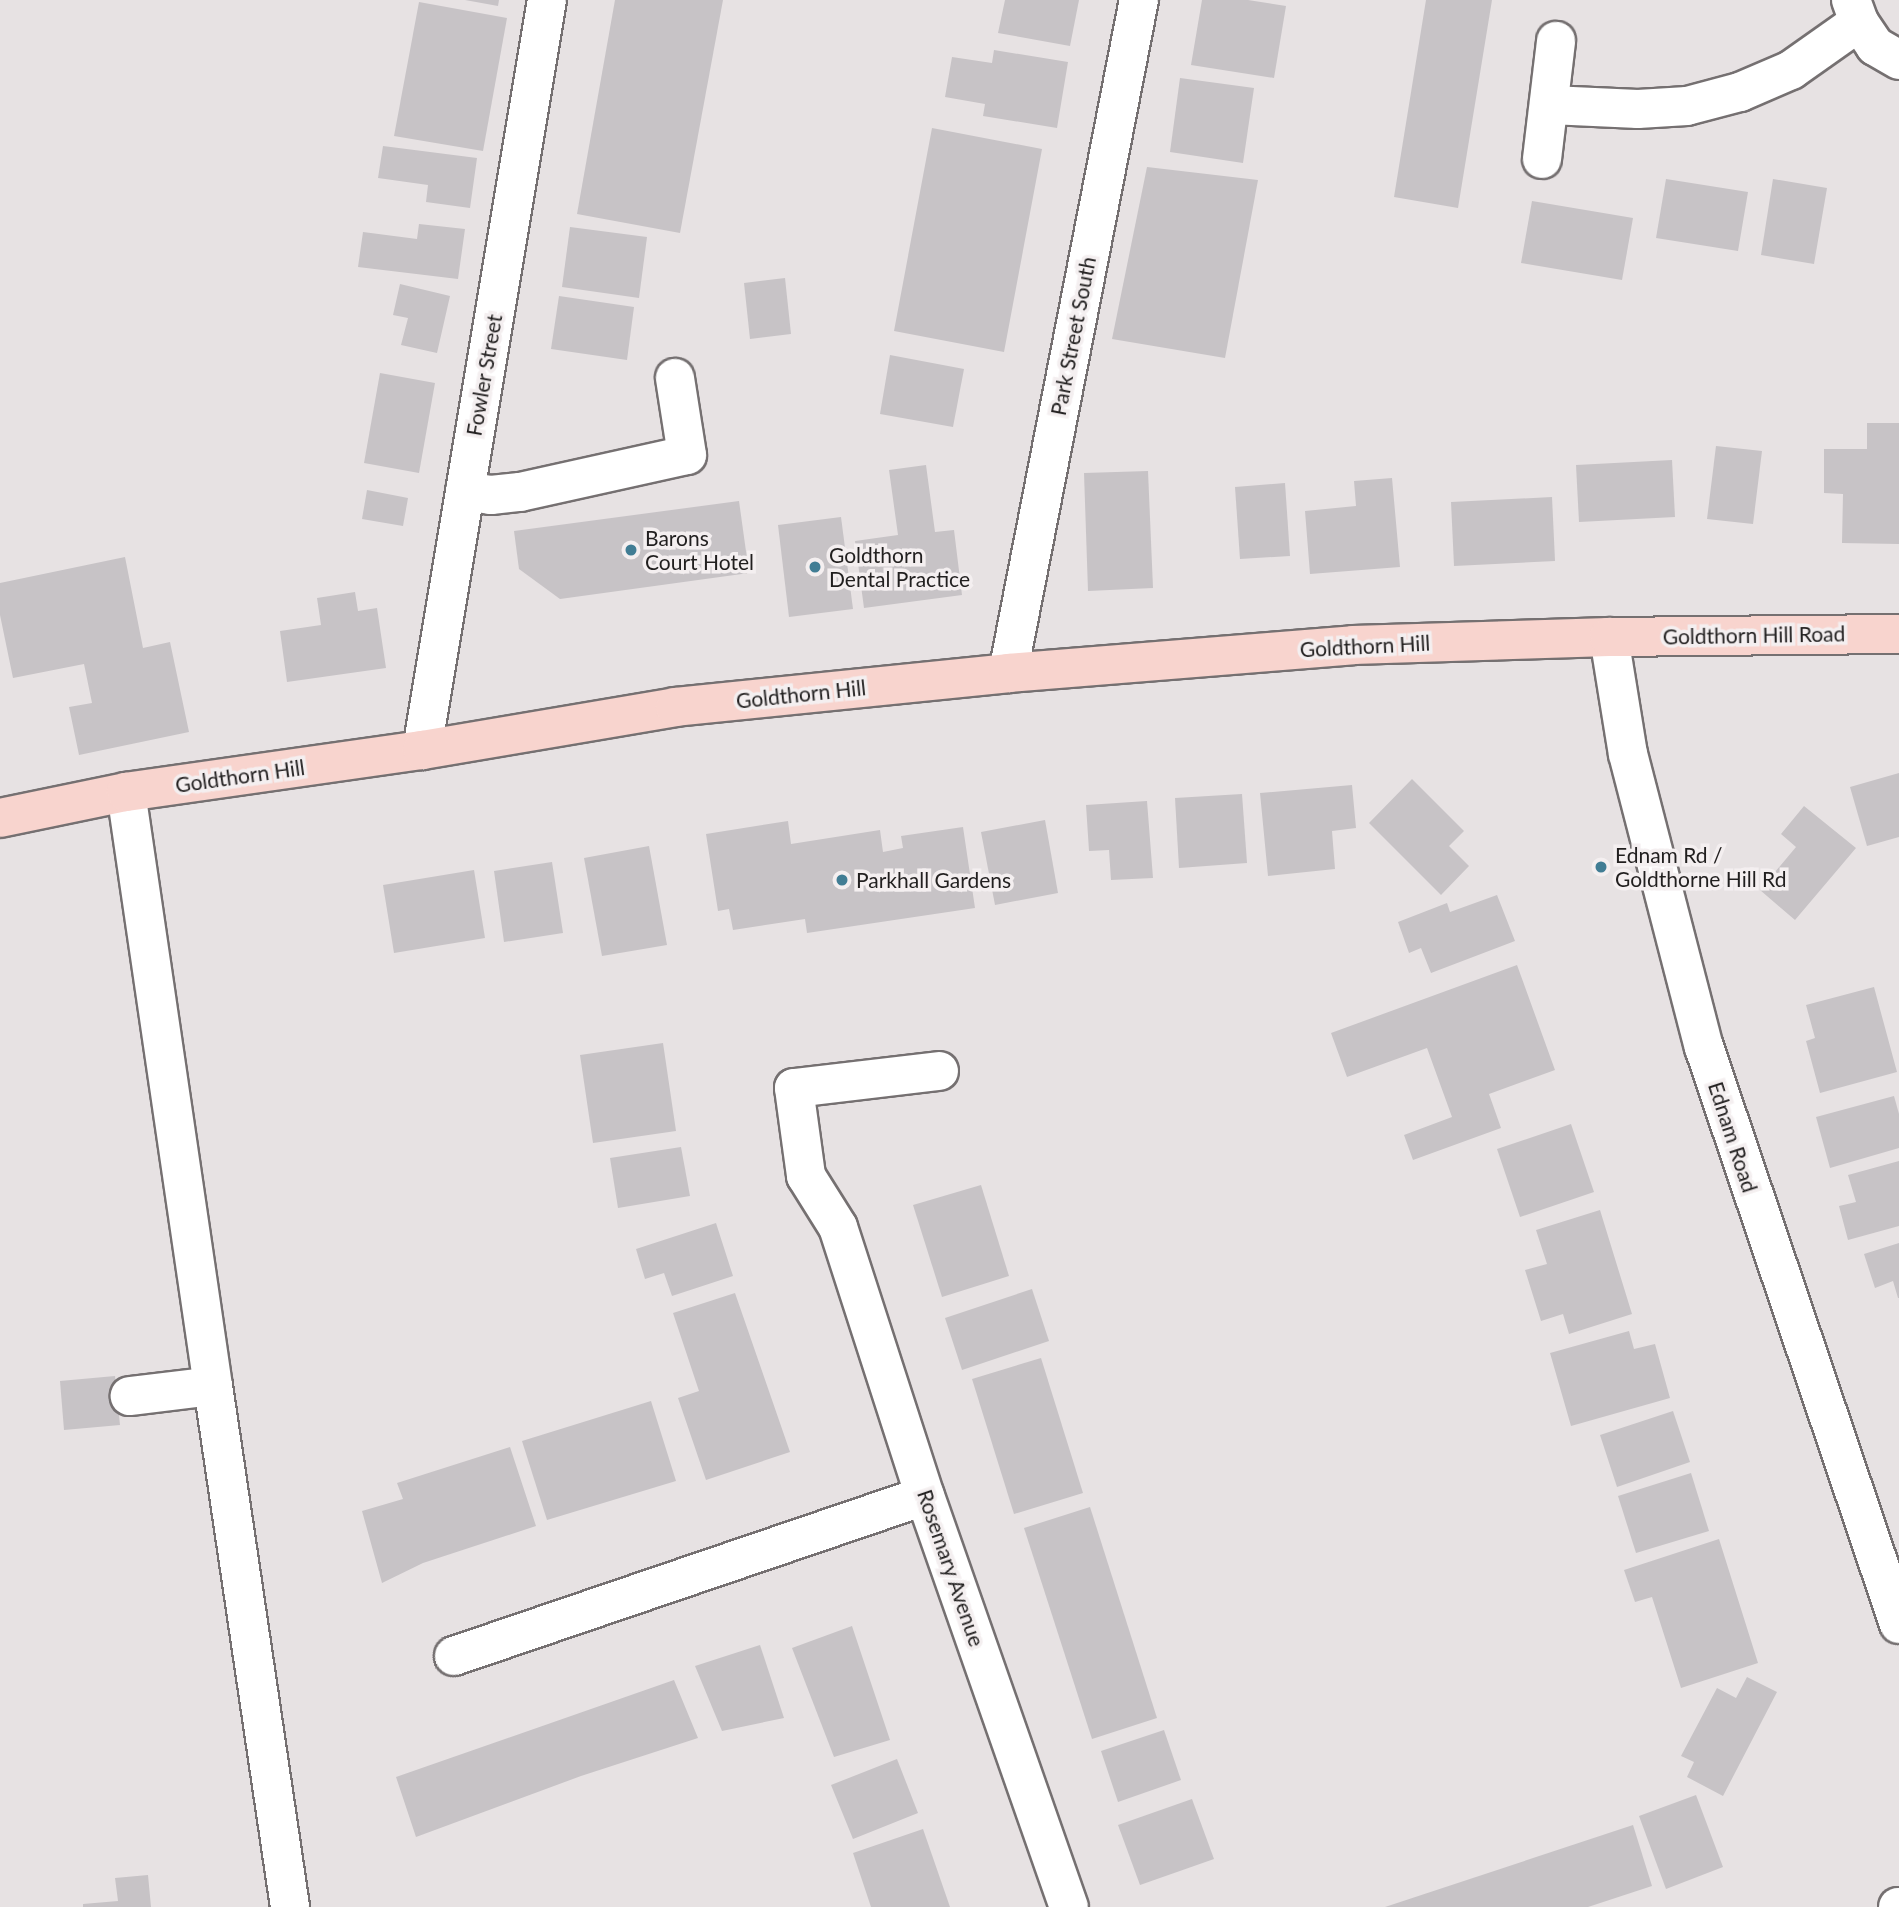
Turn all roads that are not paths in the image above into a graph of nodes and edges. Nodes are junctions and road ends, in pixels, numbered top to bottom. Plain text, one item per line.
1 (547, 0) edge
2 (1139, 0) edge
3 (1855, 11) edge
4 (1556, 41) dead end
5 (1899, 60) edge
6 (1550, 105) junction
7 (1542, 159) dead end
8 (675, 378) dead end
9 (465, 491) junction
10 (1899, 634) edge
11 (1609, 637) junction
12 (1008, 673) junction
13 (422, 750) junction
14 (125, 792) junction
15 (0, 818) edge
16 (939, 1071) dead end
17 (213, 1386) junction
18 (130, 1396) dead end
19 (925, 1496) junction
20 (1899, 1625) edge
21 (454, 1656) dead end
22 (290, 1907) edge
23 (1069, 1907) edge

1 - 9 street, Fowler Street
2 - 12 street, Park Street South
3 - 5 street
3 - 6 street
4 - 6 street
6 - 7 street
8 - 9 street
9 - 13 street, Fowler Street
10 - 11 main road, Goldthorn Hill Road
11 - 12 main road, Goldthorn Hill
11 - 20 street, Ednam Road
12 - 13 main road, Goldthorn Hill
13 - 14 main road, Goldthorn Hill
14 - 15 main road, Goldthorn Hill
14 - 17 street
16 - 19 street, Rosemary Avenue
17 - 18 street
17 - 22 street
19 - 21 street
19 - 23 street, Rosemary Avenue

